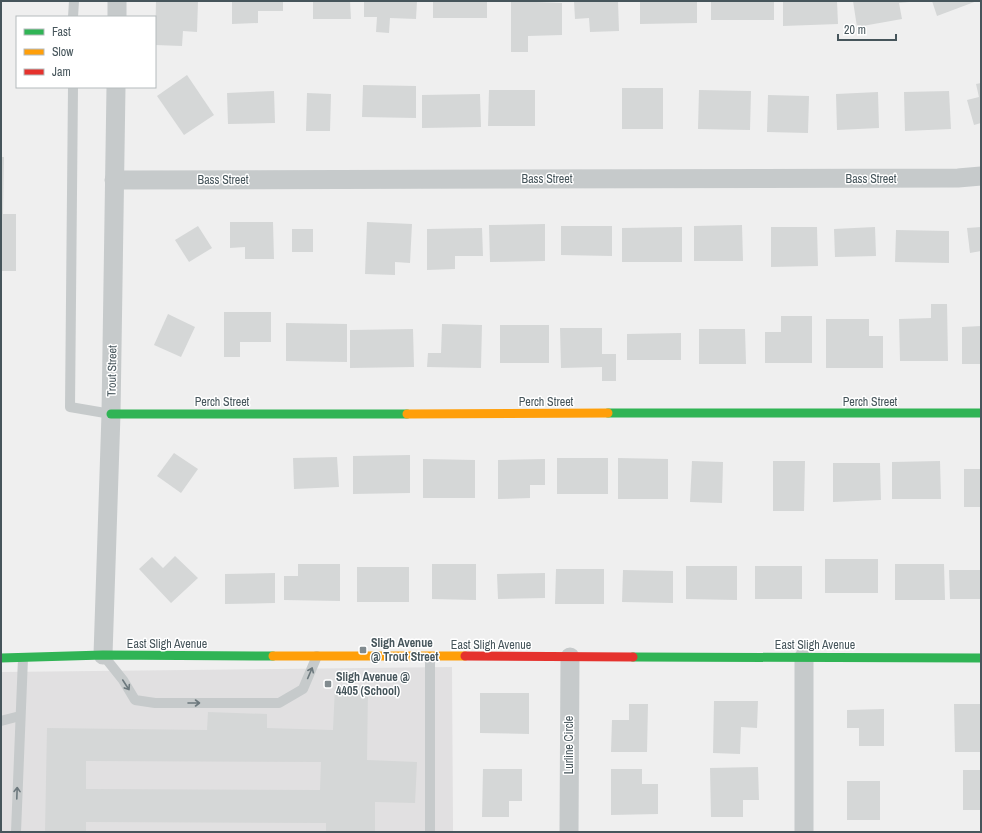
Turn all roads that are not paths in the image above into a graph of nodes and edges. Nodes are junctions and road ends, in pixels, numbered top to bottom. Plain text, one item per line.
1 (74, 1) edge
2 (117, 1) edge
3 (73, 16) edge
4 (117, 16) edge
5 (73, 88) edge
6 (116, 88) edge
7 (981, 176) edge
8 (114, 180) junction
9 (111, 414) junction
10 (981, 414) edge
11 (103, 655) junction
12 (317, 656) junction
13 (430, 657) junction
14 (570, 657) junction
15 (804, 657) junction
16 (1, 658) edge
17 (23, 658) junction
18 (981, 658) edge
19 (20, 716) junction
20 (1, 721) edge
21 (16, 832) edge
22 (430, 832) edge
23 (569, 832) edge
24 (804, 832) edge

1 - 3 lane
2 - 4 street
5 - 9 lane
6 - 8 street, Trout Street
7 - 8 street, Bass Street
8 - 9 street, Trout Street
9 - 10 street, Perch Street
9 - 11 street, Trout Street
11 - 12 street, East Sligh Avenue
11 -> 12 lane
11 - 17 street, East Sligh Avenue
12 - 13 street, East Sligh Avenue
13 - 14 street, East Sligh Avenue
13 - 22 lane
14 - 15 street, East Sligh Avenue
14 - 23 street, Lurline Circle
15 - 18 street, East Sligh Avenue
15 - 24 street
16 - 17 street, East Sligh Avenue
17 - 19 lane
19 - 20 lane
21 -> 19 lane

